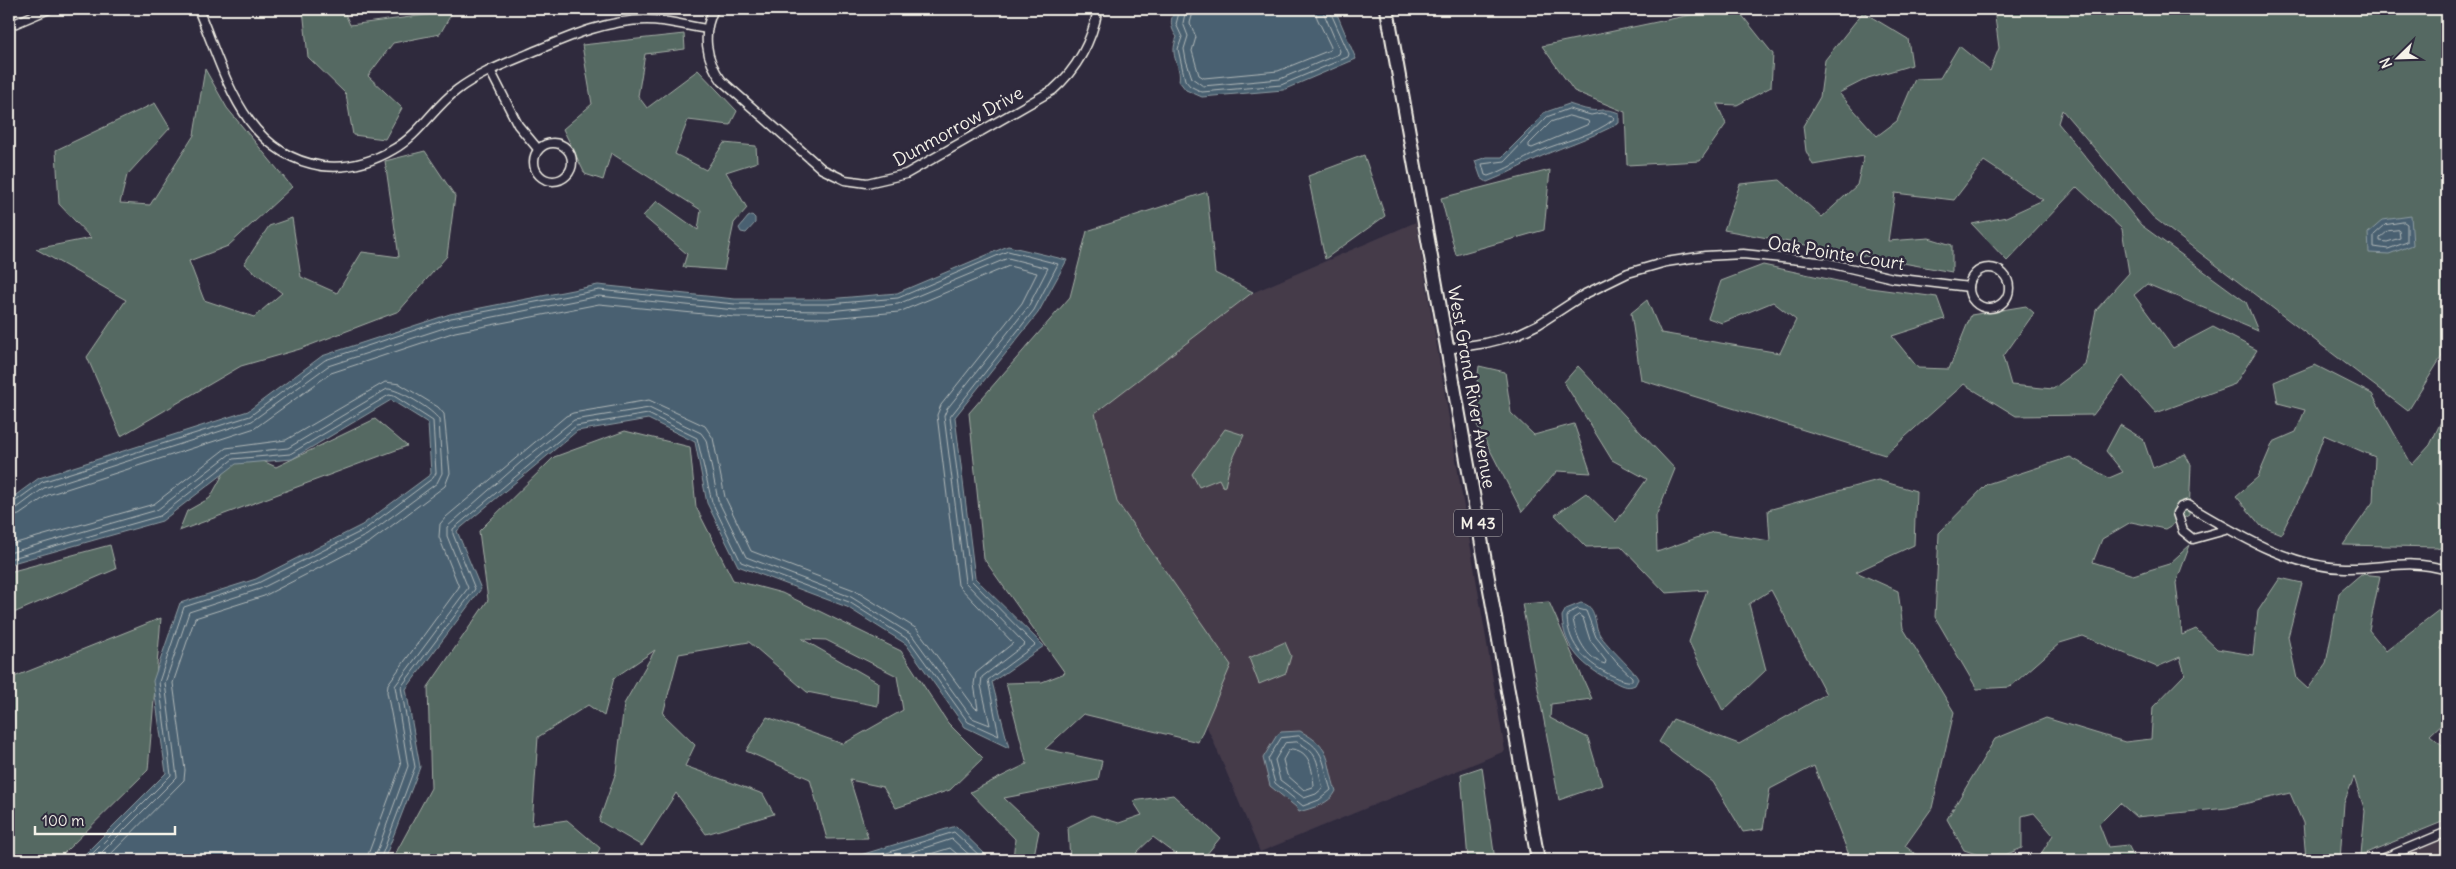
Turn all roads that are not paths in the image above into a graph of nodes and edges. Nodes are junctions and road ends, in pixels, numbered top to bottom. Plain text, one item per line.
1 (49, 9) edge
2 (198, 9) edge
3 (714, 9) edge
4 (1098, 9) edge
5 (1387, 9) edge
6 (9, 26) edge
7 (707, 29) junction
8 (490, 70) junction
9 (538, 149) junction
10 (1969, 287) junction
11 (1447, 349) junction
12 (2228, 529) junction
13 (2447, 570) edge
14 (2447, 832) edge
15 (1538, 860) edge
16 (2380, 860) edge

1 - 6 street
2 - 8 street
3 - 7 street
4 - 7 street, Dunmorrow Drive
5 - 11 main road, West Grand River Avenue / M 43
7 - 8 street
8 - 9 street
9 - 9 street
10 - 10 street
10 - 11 street, Oak Pointe Court
11 - 15 main road, West Grand River Avenue / M 43
12 - 12 street
12 - 13 street
14 - 16 street

